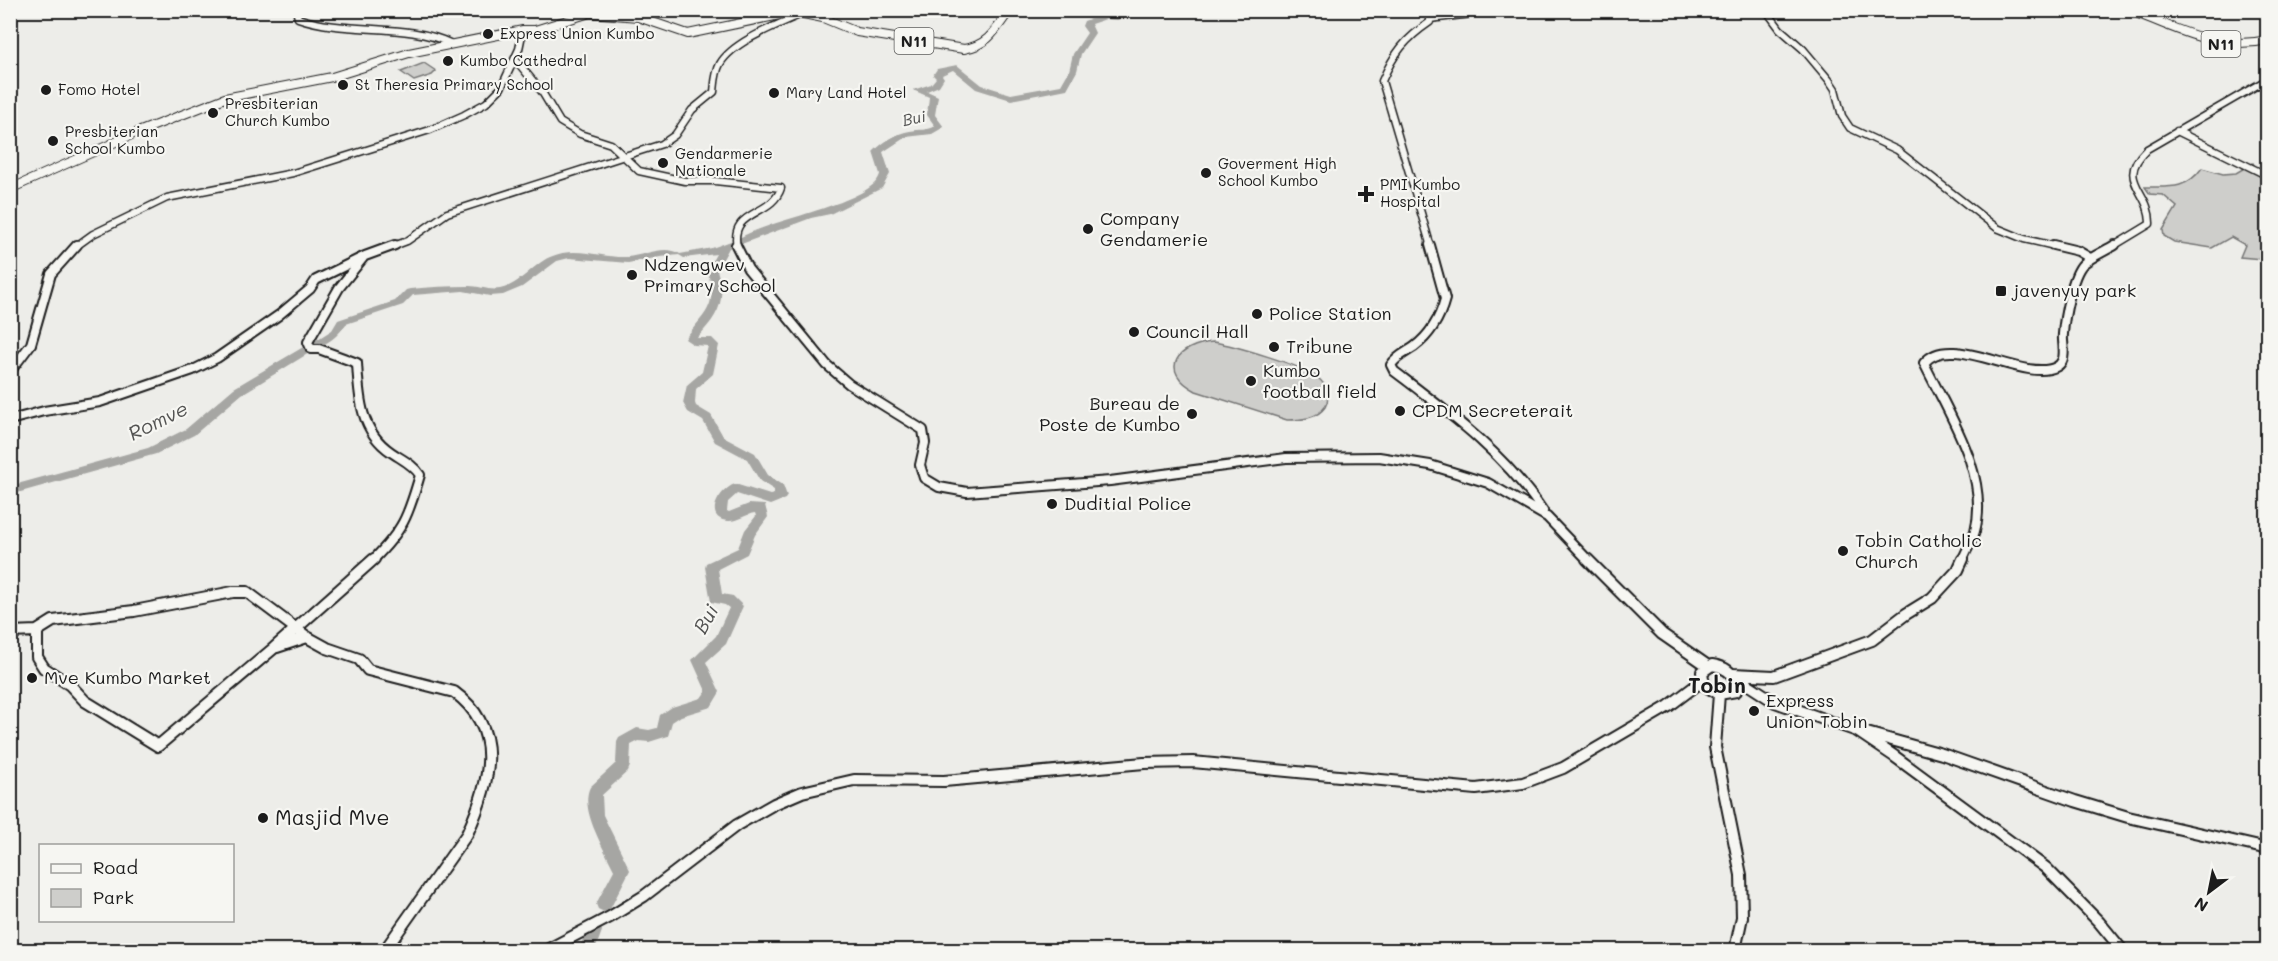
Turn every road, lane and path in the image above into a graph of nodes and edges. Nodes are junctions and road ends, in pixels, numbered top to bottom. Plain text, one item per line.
1 (296, 10) edge
2 (599, 10) edge
3 (1010, 10) edge
4 (1504, 10) edge
5 (1766, 10) edge
6 (2127, 10) edge
7 (590, 13) junction
8 (804, 13) junction
9 (523, 30) junction
10 (2268, 40) edge
11 (452, 44) junction
12 (515, 59) junction
13 (2268, 79) edge
14 (2177, 131) junction
15 (621, 156) junction
16 (2268, 176) edge
17 (10, 189) edge
18 (365, 256) junction
19 (2090, 258) junction
20 (10, 372) edge
21 (10, 420) edge
22 (1547, 517) junction
23 (294, 628) junction
24 (37, 631) junction
25 (10, 632) edge
26 (307, 637) junction
27 (274, 648) junction
28 (1708, 666) junction
29 (1734, 675) junction
30 (1702, 681) junction
31 (1719, 694) junction
32 (1857, 730) junction
33 (2268, 849) edge
34 (385, 951) edge
35 (547, 951) edge
36 (1735, 951) edge
37 (2122, 951) edge

1 - 11 street
2 - 7 street
3 - 8 highway, N11
4 - 22 street
5 - 19 street
6 - 10 highway, N11
7 - 8 highway, N11
7 - 9 highway, N11
8 - 15 street
9 - 11 highway, N11
9 - 12 street
11 - 17 highway, N11
12 - 15 street
12 - 20 street
13 - 14 street
14 - 16 street
14 - 19 street
15 - 18 street
15 - 22 street
18 - 21 street
18 - 23 street
19 - 29 street
22 - 28 street
23 - 24 street
23 - 26 street
23 - 27 street
24 - 25 street
24 - 27 street
26 - 27 street
26 - 34 street
28 - 29 street
28 - 30 street
29 - 31 street
29 - 32 street
30 - 31 street
30 - 35 street
31 - 36 street
32 - 33 street
32 - 37 street

